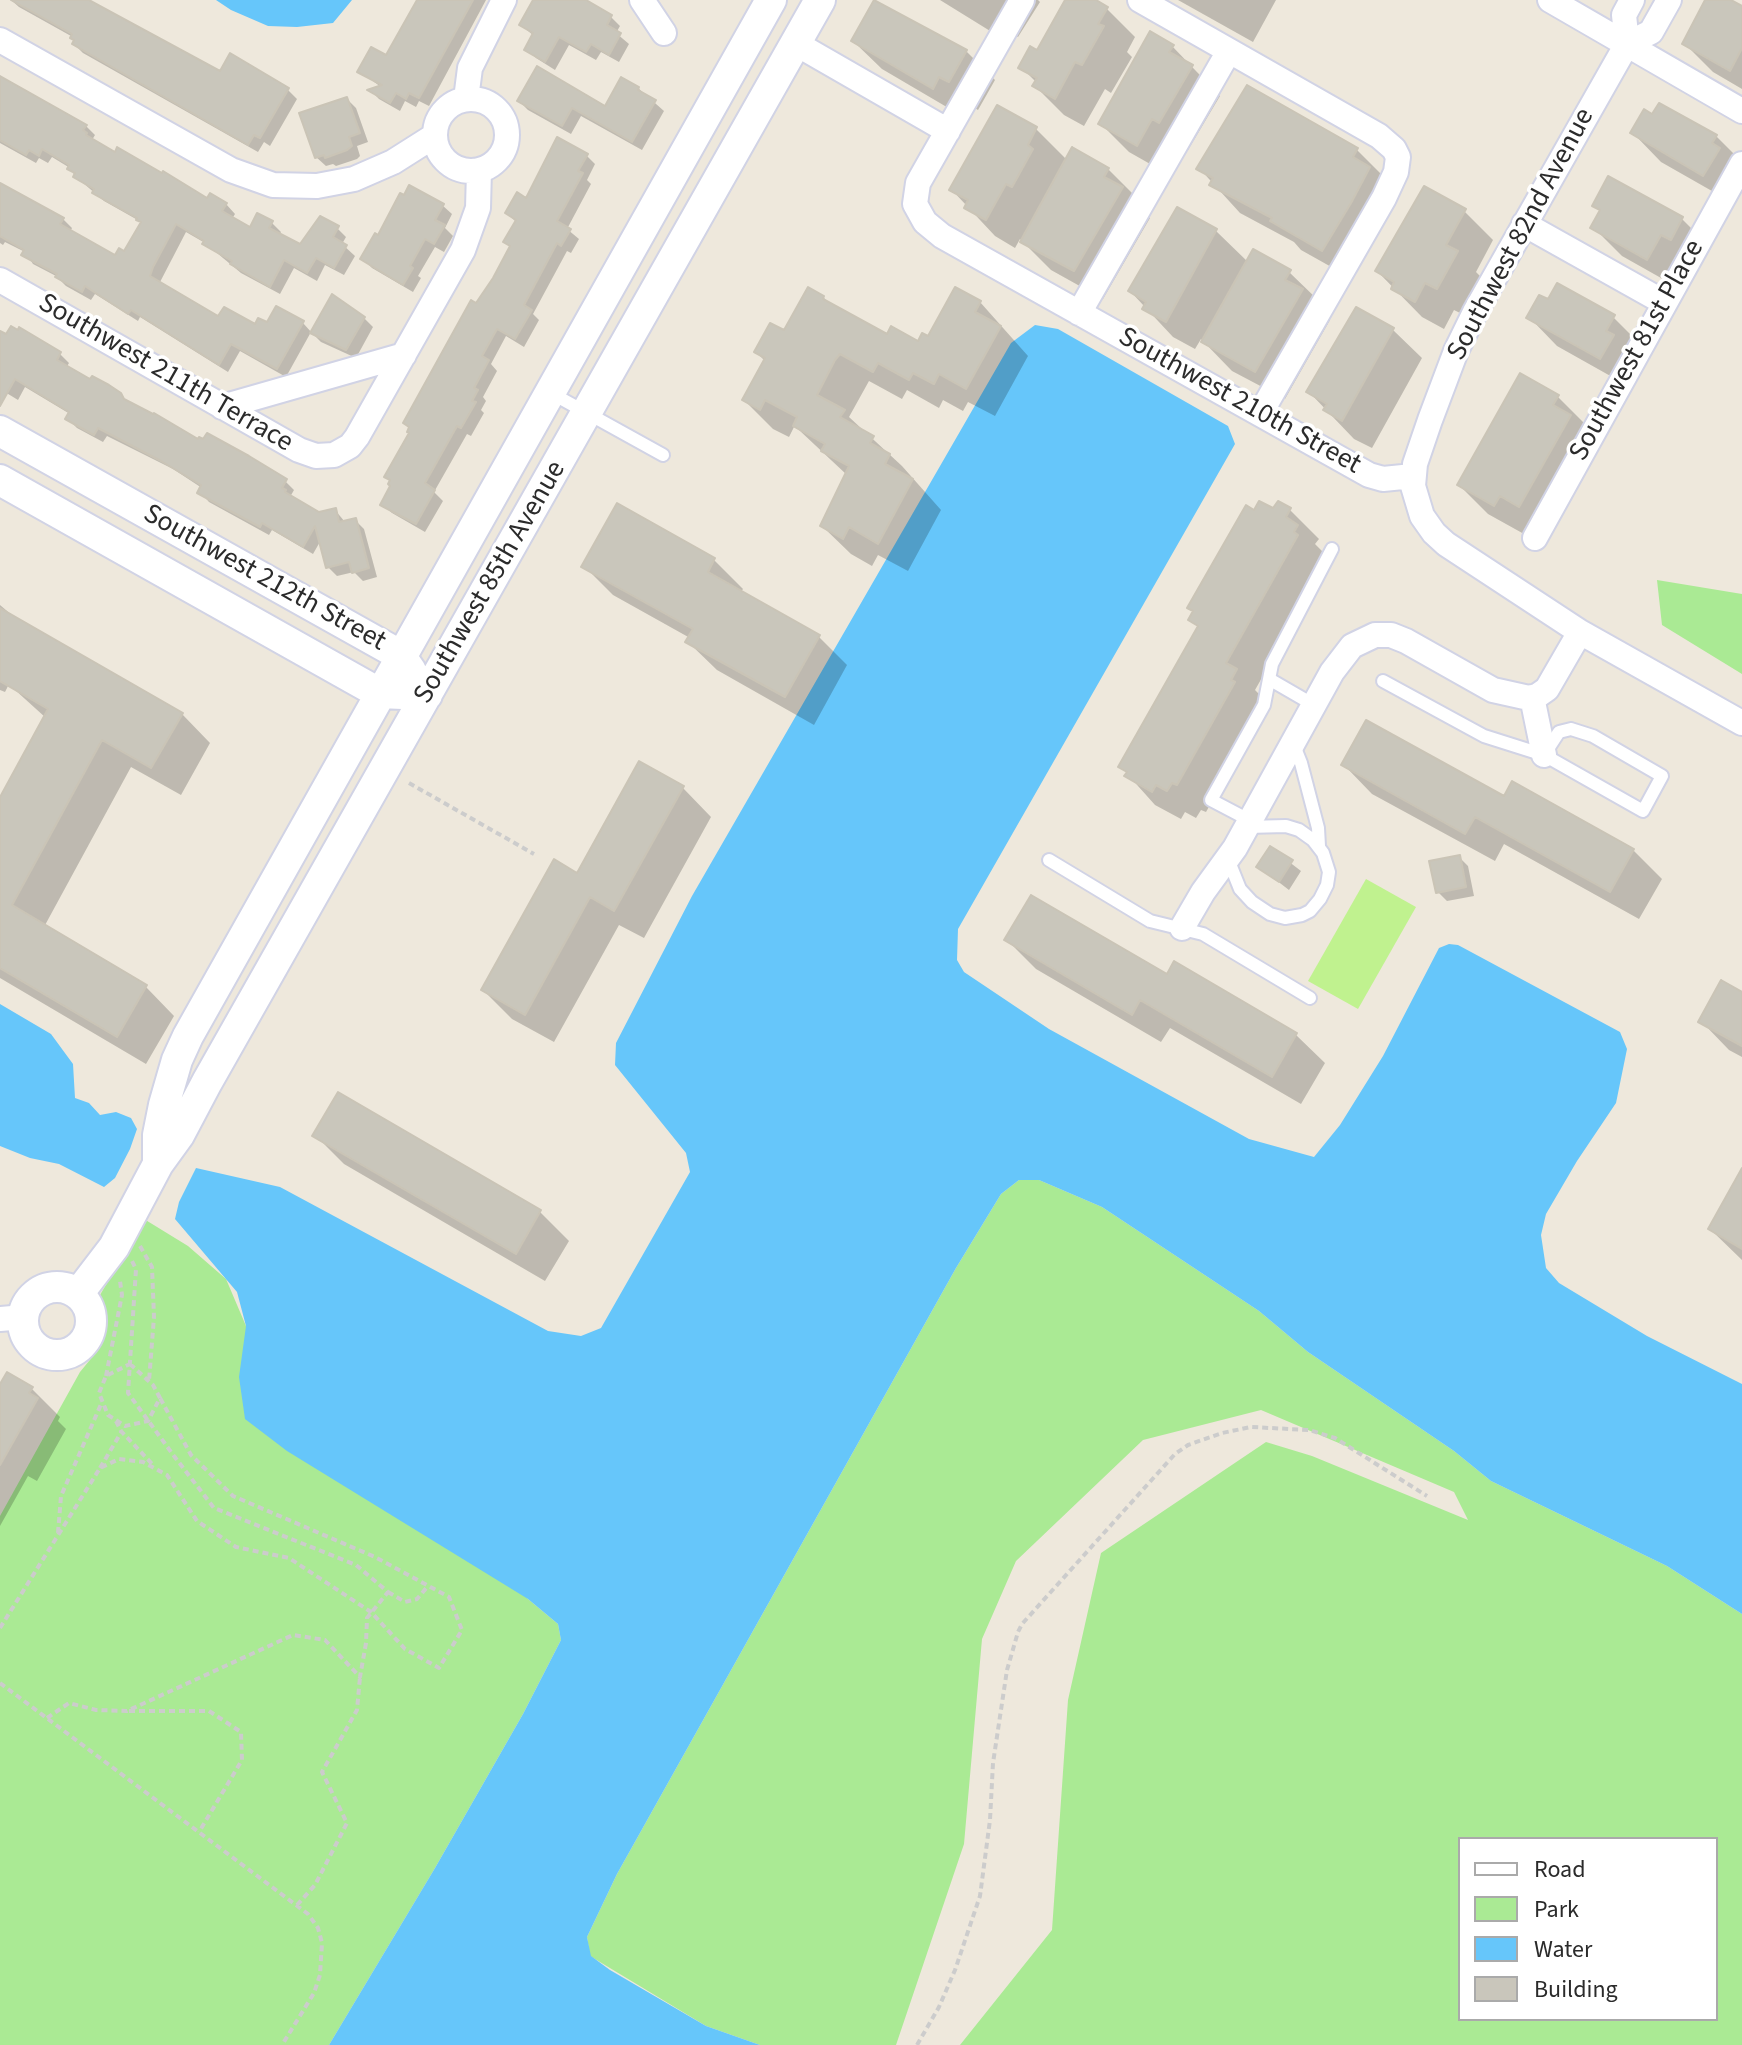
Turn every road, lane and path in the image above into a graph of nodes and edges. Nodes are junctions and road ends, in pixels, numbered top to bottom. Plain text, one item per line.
1 (504, 0) edge
2 (642, 0) edge
3 (771, 0) edge
4 (820, 0) edge
5 (1022, 0) edge
6 (1140, 0) edge
7 (1632, 0) edge
8 (1669, 0) edge
9 (1560, 2) edge
10 (664, 33) dead end
11 (0, 40) edge
12 (795, 43) junction
13 (1627, 44) junction
14 (1229, 51) junction
15 (466, 99) junction
16 (1742, 111) edge
17 (948, 131) junction
18 (434, 136) junction
19 (1742, 164) edge
20 (479, 170) junction
21 (1524, 224) junction
22 (0, 280) edge
23 (1665, 303) junction
24 (1079, 313) junction
25 (404, 355) junction
26 (549, 392) junction
27 (222, 407) junction
28 (587, 414) junction
29 (1260, 414) junction
30 (0, 431) edge
31 (663, 455) dead end
32 (1413, 476) junction
33 (0, 480) edge
34 (1535, 538) dead end
35 (1332, 549) dead end
36 (1580, 632) junction
37 (400, 655) junction
38 (1269, 679) junction
39 (1383, 681) dead end
40 (379, 693) junction
41 (427, 695) junction
42 (1532, 697) junction
43 (1314, 705) junction
44 (1742, 723) edge
45 (1293, 743) junction
46 (1544, 755) junction
47 (409, 783) dead end
48 (1249, 824) junction
49 (1319, 846) junction
50 (534, 854) dead end
51 (1228, 859) junction
52 (1049, 860) dead end
53 (1182, 928) junction
54 (1310, 998) dead end
55 (158, 1164) junction
56 (120, 1236) junction
57 (78, 1294) junction
58 (12, 1318) edge
59 (130, 1364) junction
60 (106, 1376) junction
61 (149, 1381) junction
62 (160, 1398) junction
63 (102, 1400) junction
64 (115, 1419) junction
65 (148, 1421) junction
66 (125, 1426) junction
67 (121, 1431) junction
68 (157, 1470) junction
69 (96, 1475) junction
70 (1427, 1496) dead end
71 (58, 1535) junction
72 (428, 1585) junction
73 (388, 1592) junction
74 (371, 1612) junction
75 (0, 1628) edge
76 (360, 1677) junction
77 (0, 1683) edge
78 (127, 1711) junction
79 (47, 1718) junction
80 (199, 1832) junction
81 (297, 1905) junction
82 (282, 2045) edge
83 (917, 2045) edge

1 - 15 street
2 - 10 street
3 - 26 street, Southwest 85th Avenue
4 - 12 street, Southwest 85th Avenue
5 - 17 street
6 - 14 street
7 - 13 street, Southwest 82nd Avenue
8 - 13 street, Southwest 82nd Avenue
9 - 13 street
11 - 18 street
12 - 17 street
12 - 28 street, Southwest 85th Avenue
13 - 16 street
13 - 21 street, Southwest 82nd Avenue
14 - 24 street
14 - 29 street
15 - 18 street
15 - 20 street
17 - 24 street, Southwest 210th Street
18 - 20 street
19 - 23 street, Southwest 81st Place
20 - 25 street
21 - 23 street
21 - 32 street, Southwest 82nd Avenue
22 - 27 street, Southwest 211th Terrace
23 - 34 street, Southwest 81st Place
24 - 29 street, Southwest 210th Street
25 - 27 street
25 - 27 street, Southwest 211th Terrace
26 - 28 lane
26 - 37 street, Southwest 85th Avenue
28 - 31 lane
28 - 41 street, Southwest 85th Avenue
29 - 32 street, Southwest 210th Street
30 - 37 street, Southwest 212th Street
32 - 36 street
33 - 40 street, Southwest 212th Street
35 - 38 lane
36 - 42 street
36 - 44 street
37 - 40 street, Southwest 85th Avenue
37 - 41 street, Southwest 212th Street
38 - 43 lane
38 - 48 lane
39 - 46 lane
40 - 41 street, Southwest 212th Street
40 - 55 street, Southwest 85th Avenue
41 - 55 street, Southwest 85th Avenue
42 - 43 street
42 - 46 street
43 - 45 street
45 - 48 street
45 - 49 lane
46 - 46 lane
47 - 50 path
48 - 49 lane
48 - 51 street
49 - 51 lane
51 - 53 street
52 - 53 lane
53 - 54 lane
55 - 56 street, Southwest 85th Avenue
56 - 57 street, Southwest 85th Avenue
56 - 59 path
56 - 60 path
56 - 61 path
57 - 58 street
57 - 58 street
59 - 60 path
59 - 61 path
59 - 65 path
60 - 63 path
61 - 62 path
62 - 65 path
62 - 72 path
63 - 64 path
63 - 71 path
64 - 66 path
64 - 67 path
65 - 66 path
65 - 73 path
66 - 67 path
67 - 68 path
67 - 69 path
68 - 69 path
68 - 74 path
69 - 71 path
70 - 83 path
71 - 75 path
72 - 73 path
72 - 74 path
73 - 74 path
74 - 76 path
76 - 78 path
76 - 81 path
77 - 79 path
78 - 79 path
78 - 80 path
79 - 80 path
80 - 81 path
81 - 82 path

